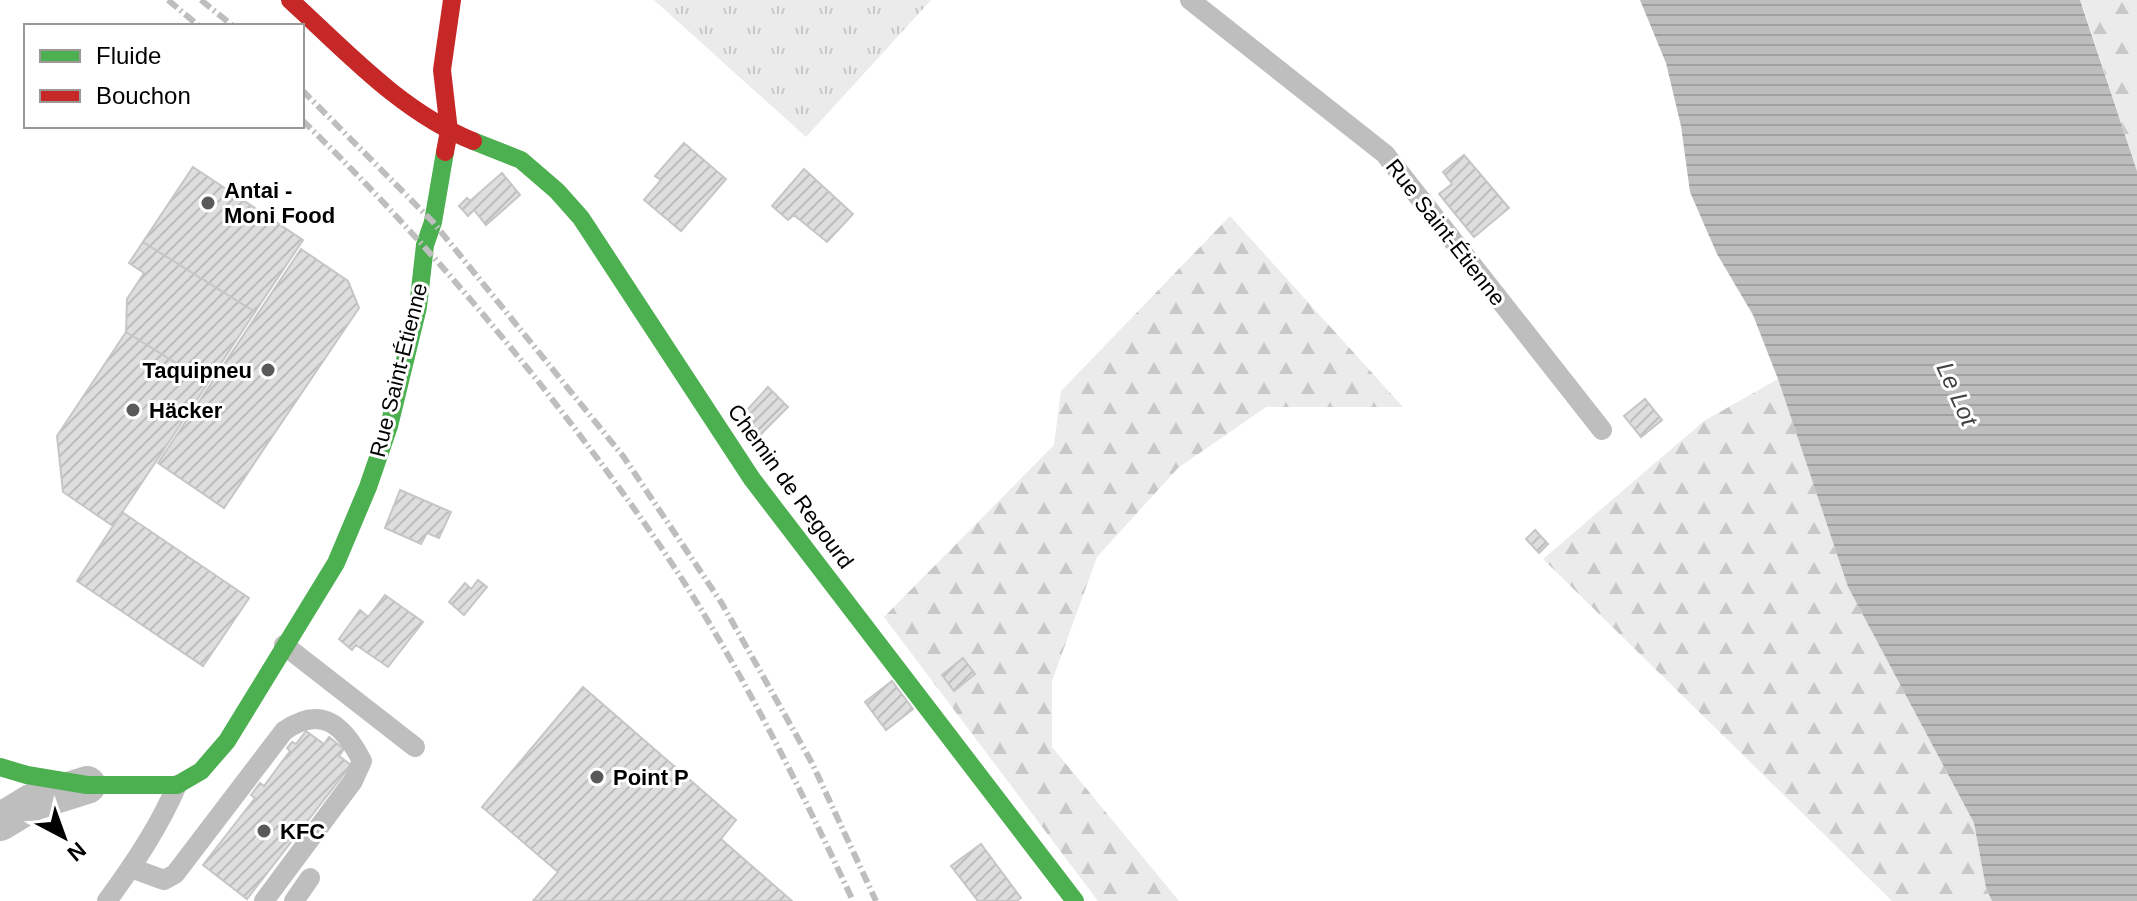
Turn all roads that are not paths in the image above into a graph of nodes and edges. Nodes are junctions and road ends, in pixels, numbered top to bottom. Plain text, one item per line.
1 (290, 0) edge
2 (452, 0) edge
3 (1190, 0) edge
4 (449, 131) junction
5 (1602, 430) dead end
6 (284, 645) junction
7 (415, 747) dead end
8 (0, 767) edge
9 (87, 785) junction
10 (177, 785) junction
11 (0, 822) edge
12 (131, 868) junction
13 (310, 878) dead end
14 (107, 901) edge
15 (264, 901) edge
16 (294, 901) edge
17 (1075, 901) edge

1 - 4 street, Chemin de Regourd
2 - 4 street, Rue Saint-Étienne
3 - 5 lane, Rue Saint-Étienne
4 - 6 street, Rue Saint-Étienne
4 - 17 street, Chemin de Regourd
6 - 7 lane
6 - 10 street, Rue Saint-Étienne
8 - 9 street
9 - 10 street
9 - 11 street
10 - 12 lane
12 - 14 lane
12 - 15 lane
13 - 16 lane

